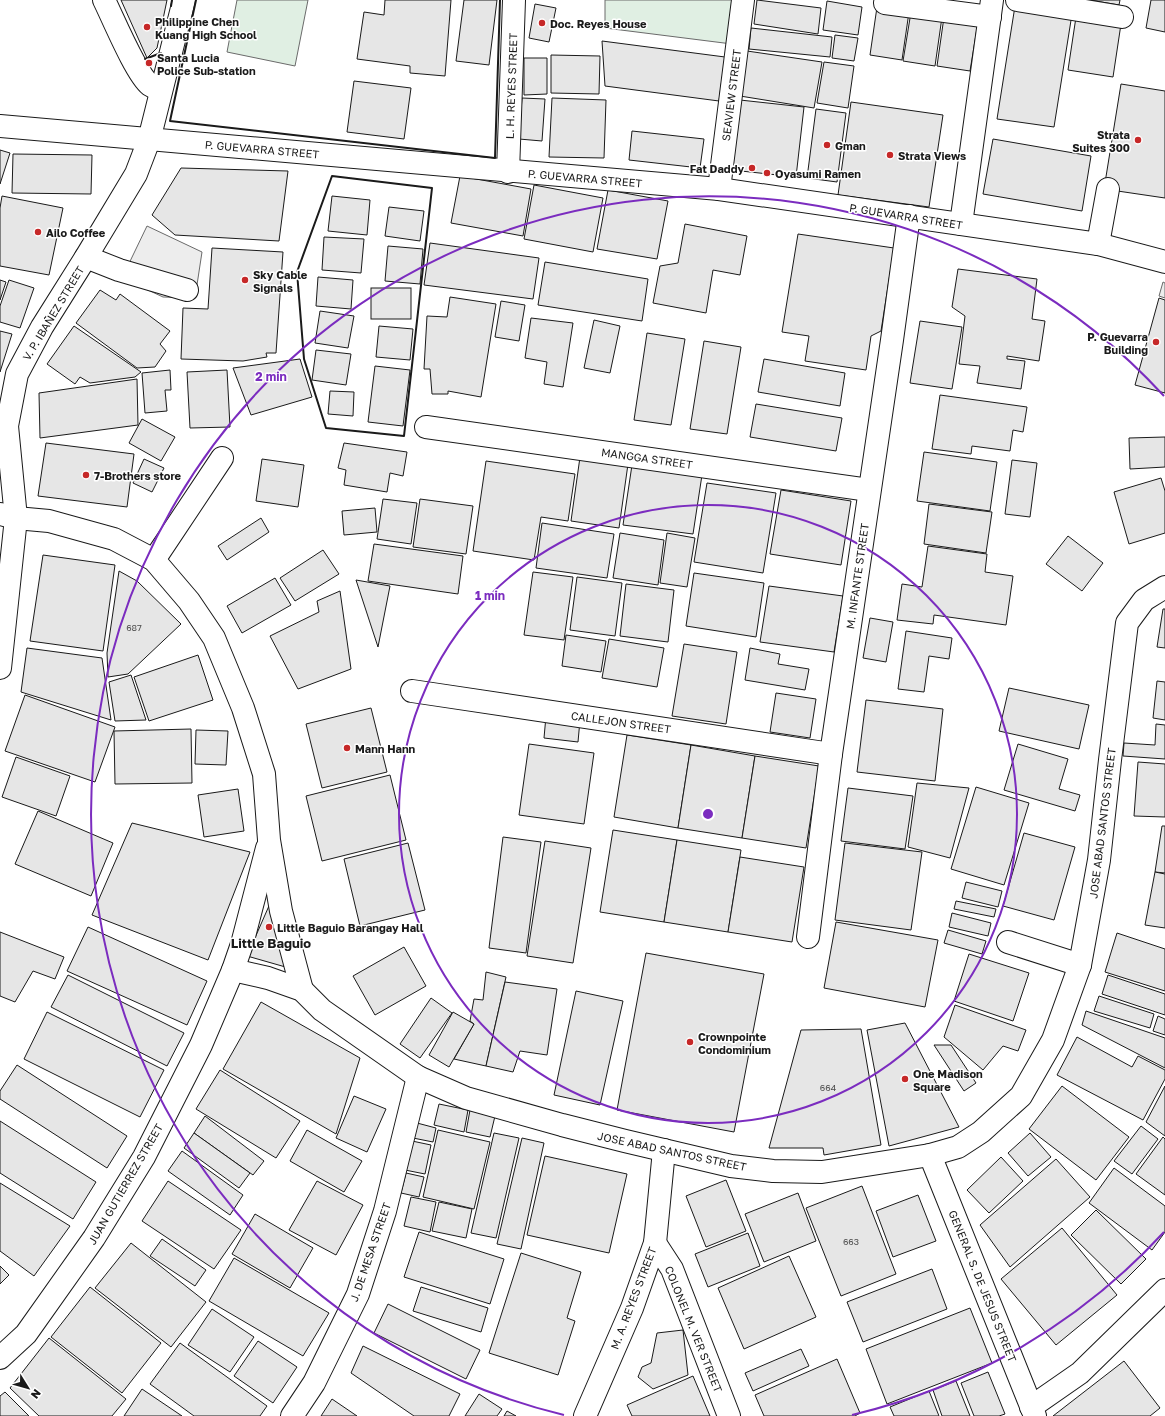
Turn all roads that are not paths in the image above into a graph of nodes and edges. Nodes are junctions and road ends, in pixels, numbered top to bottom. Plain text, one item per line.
1 (104, 0) edge
2 (184, 0) edge
3 (514, 0) edge
4 (743, 0) edge
5 (1017, 0) edge
6 (885, 3) dead end
7 (991, 8) edge
8 (1122, 17) dead end
9 (162, 90) junction
10 (0, 126) edge
11 (149, 140) junction
12 (508, 172) junction
13 (720, 189) junction
14 (1108, 189) dead end
15 (908, 216) junction
16 (961, 224) junction
17 (1098, 244) junction
18 (86, 257) junction
19 (1165, 262) edge
20 (188, 290) dead end
21 (426, 427) dead end
22 (222, 458) dead end
23 (869, 490) junction
24 (8, 516) edge
25 (154, 560) junction
26 (1165, 587) edge
27 (0, 668) edge
28 (412, 691) dead end
29 (831, 754) junction
30 (269, 840) junction
31 (808, 937) dead end
32 (1008, 942) dead end
33 (1080, 965) junction
34 (233, 970) junction
35 (302, 990) junction
36 (418, 1077) junction
37 (664, 1150) junction
38 (930, 1155) junction
39 (655, 1243) junction
40 (1165, 1290) edge
41 (0, 1358) edge
42 (1033, 1411) edge
43 (292, 1416) edge
44 (585, 1416) edge
45 (729, 1416) edge

1 - 9 street
2 - 9 street, V. P. IBAÑEZ STREET
3 - 12 street, L. H. REYES STREET
4 - 13 street, SEAVIEW STREET
5 - 8 street
6 - 7 street
7 - 16 street
9 - 11 street, V. P. IBAÑEZ STREET
10 - 11 street, P. GUEVARRA STREET
11 - 12 street, P. GUEVARRA STREET
11 - 18 street, V. P. IBAÑEZ STREET
12 - 13 street, P. GUEVARRA STREET
13 - 15 street, P. GUEVARRA STREET
14 - 17 street
15 - 16 street, P. GUEVARRA STREET
15 - 23 street, M. INFANTE STREET
16 - 17 street, P. GUEVARRA STREET
17 - 19 street, P. GUEVARRA STREET
18 - 20 street
18 - 24 street, V. P. IBAÑEZ STREET
21 - 23 street, MANGGA STREET
22 - 25 street
23 - 29 street, M. INFANTE STREET
24 - 25 street, JOSE ABAD SANTOS STREET
24 - 27 street, V. P. IBAÑEZ STREET
25 - 30 street, JOSE ABAD SANTOS STREET
26 - 33 street, JOSE ABAD SANTOS STREET
28 - 29 street, CALLEJON STREET
29 - 31 street, M. INFANTE STREET
30 - 34 street, JOSE ABAD SANTOS STREET
30 - 35 street, JOSE ABAD SANTOS STREET
32 - 33 street
33 - 38 street, JOSE ABAD SANTOS STREET
34 - 35 street, JOSE ABAD SANTOS STREET
34 - 41 street, JUAN GUTIERREZ STREET
35 - 36 street, JOSE ABAD SANTOS STREET
36 - 37 street, JOSE ABAD SANTOS STREET
36 - 43 street, J. DE MESA STREET
37 - 38 street, JOSE ABAD SANTOS STREET
37 - 39 street, M. A. REYES STREET
38 - 42 street, GENERAL S. DE JESUS STREET
39 - 44 street, M. A. REYES STREET
39 - 45 street, COLONEL M. VER STREET
40 - 42 street

